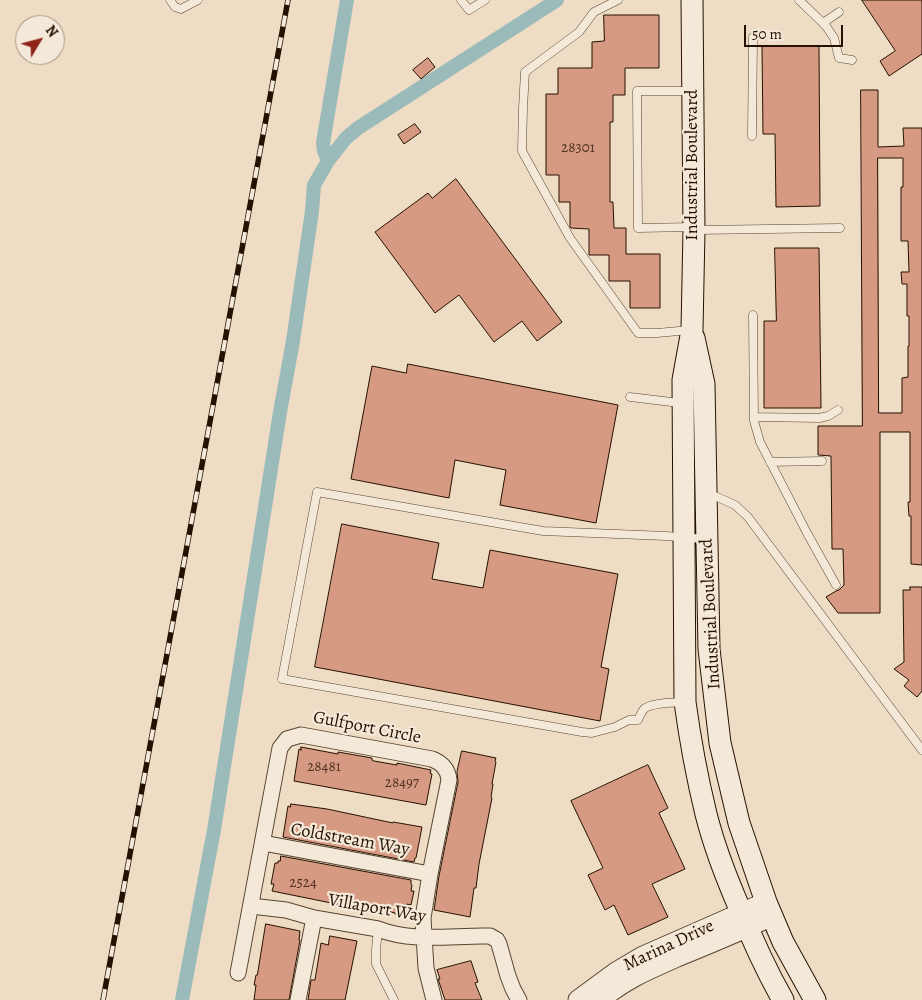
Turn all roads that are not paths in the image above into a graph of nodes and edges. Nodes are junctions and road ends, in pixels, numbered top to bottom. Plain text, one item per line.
1 (170, 0) edge
2 (198, 0) edge
3 (461, 0) edge
4 (485, 0) edge
5 (618, 0) edge
6 (692, 0) edge
7 (799, 0) edge
8 (839, 12) dead end
9 (823, 23) junction
10 (753, 37) dead end
11 (852, 60) dead end
12 (693, 91) junction
13 (752, 136) dead end
14 (840, 228) dead end
15 (694, 229) junction
16 (753, 315) dead end
17 (692, 330) junction
18 (630, 398) dead end
19 (683, 403) junction
20 (838, 410) dead end
21 (754, 417) junction
22 (822, 461) dead end
23 (770, 462) junction
24 (706, 492) junction
25 (683, 537) junction
26 (707, 540) junction
27 (836, 585) dead end
28 (685, 702) junction
29 (922, 750) edge
30 (262, 843) junction
31 (430, 874) junction
32 (251, 906) junction
33 (769, 909) junction
34 (314, 918) junction
35 (744, 921) junction
36 (378, 929) junction
37 (423, 938) junction
38 (238, 973) dead end
39 (298, 1000) edge
40 (394, 1000) edge
41 (434, 1000) edge
42 (519, 1000) edge
43 (578, 1000) edge
44 (601, 1000) edge
45 (783, 1000) edge
46 (815, 1000) edge

1 - 2 lane
3 - 4 lane
5 - 17 lane
6 - 12 main road, Industrial Boulevard
7 - 9 lane
8 - 9 lane
9 - 11 lane
10 - 13 lane
12 - 15 main road, Industrial Boulevard
12 - 15 lane
14 - 15 lane
15 - 17 main road, Industrial Boulevard
16 - 21 lane
17 - 19 main road, Industrial Boulevard
17 - 24 main road, Industrial Boulevard
18 - 19 lane
19 - 25 main road, Industrial Boulevard
20 - 21 lane
21 - 23 lane
22 - 23 lane
23 - 27 lane
24 - 26 main road, Industrial Boulevard
24 - 29 lane
25 - 26 lane
25 - 28 main road, Industrial Boulevard
25 - 28 lane
26 - 33 main road, Industrial Boulevard
28 - 35 main road, Industrial Boulevard
30 - 31 street, Coldstream Way
30 - 31 street, Gulfport Circle
30 - 32 street, Gulfport Circle
31 - 37 street, Gulfport Circle
32 - 34 street, Villaport Way
32 - 38 street, Gulfport Circle
33 - 35 street, Marina Drive
33 - 46 main road, Industrial Boulevard
34 - 36 street, Villaport Way
34 - 39 street
35 - 43 street, Marina Drive
35 - 44 street, Marina Drive
35 - 45 main road, Industrial Boulevard
36 - 37 street, Villaport Way
36 - 40 lane
37 - 41 street, Gulfport Circle
37 - 42 street, Villaport Way

